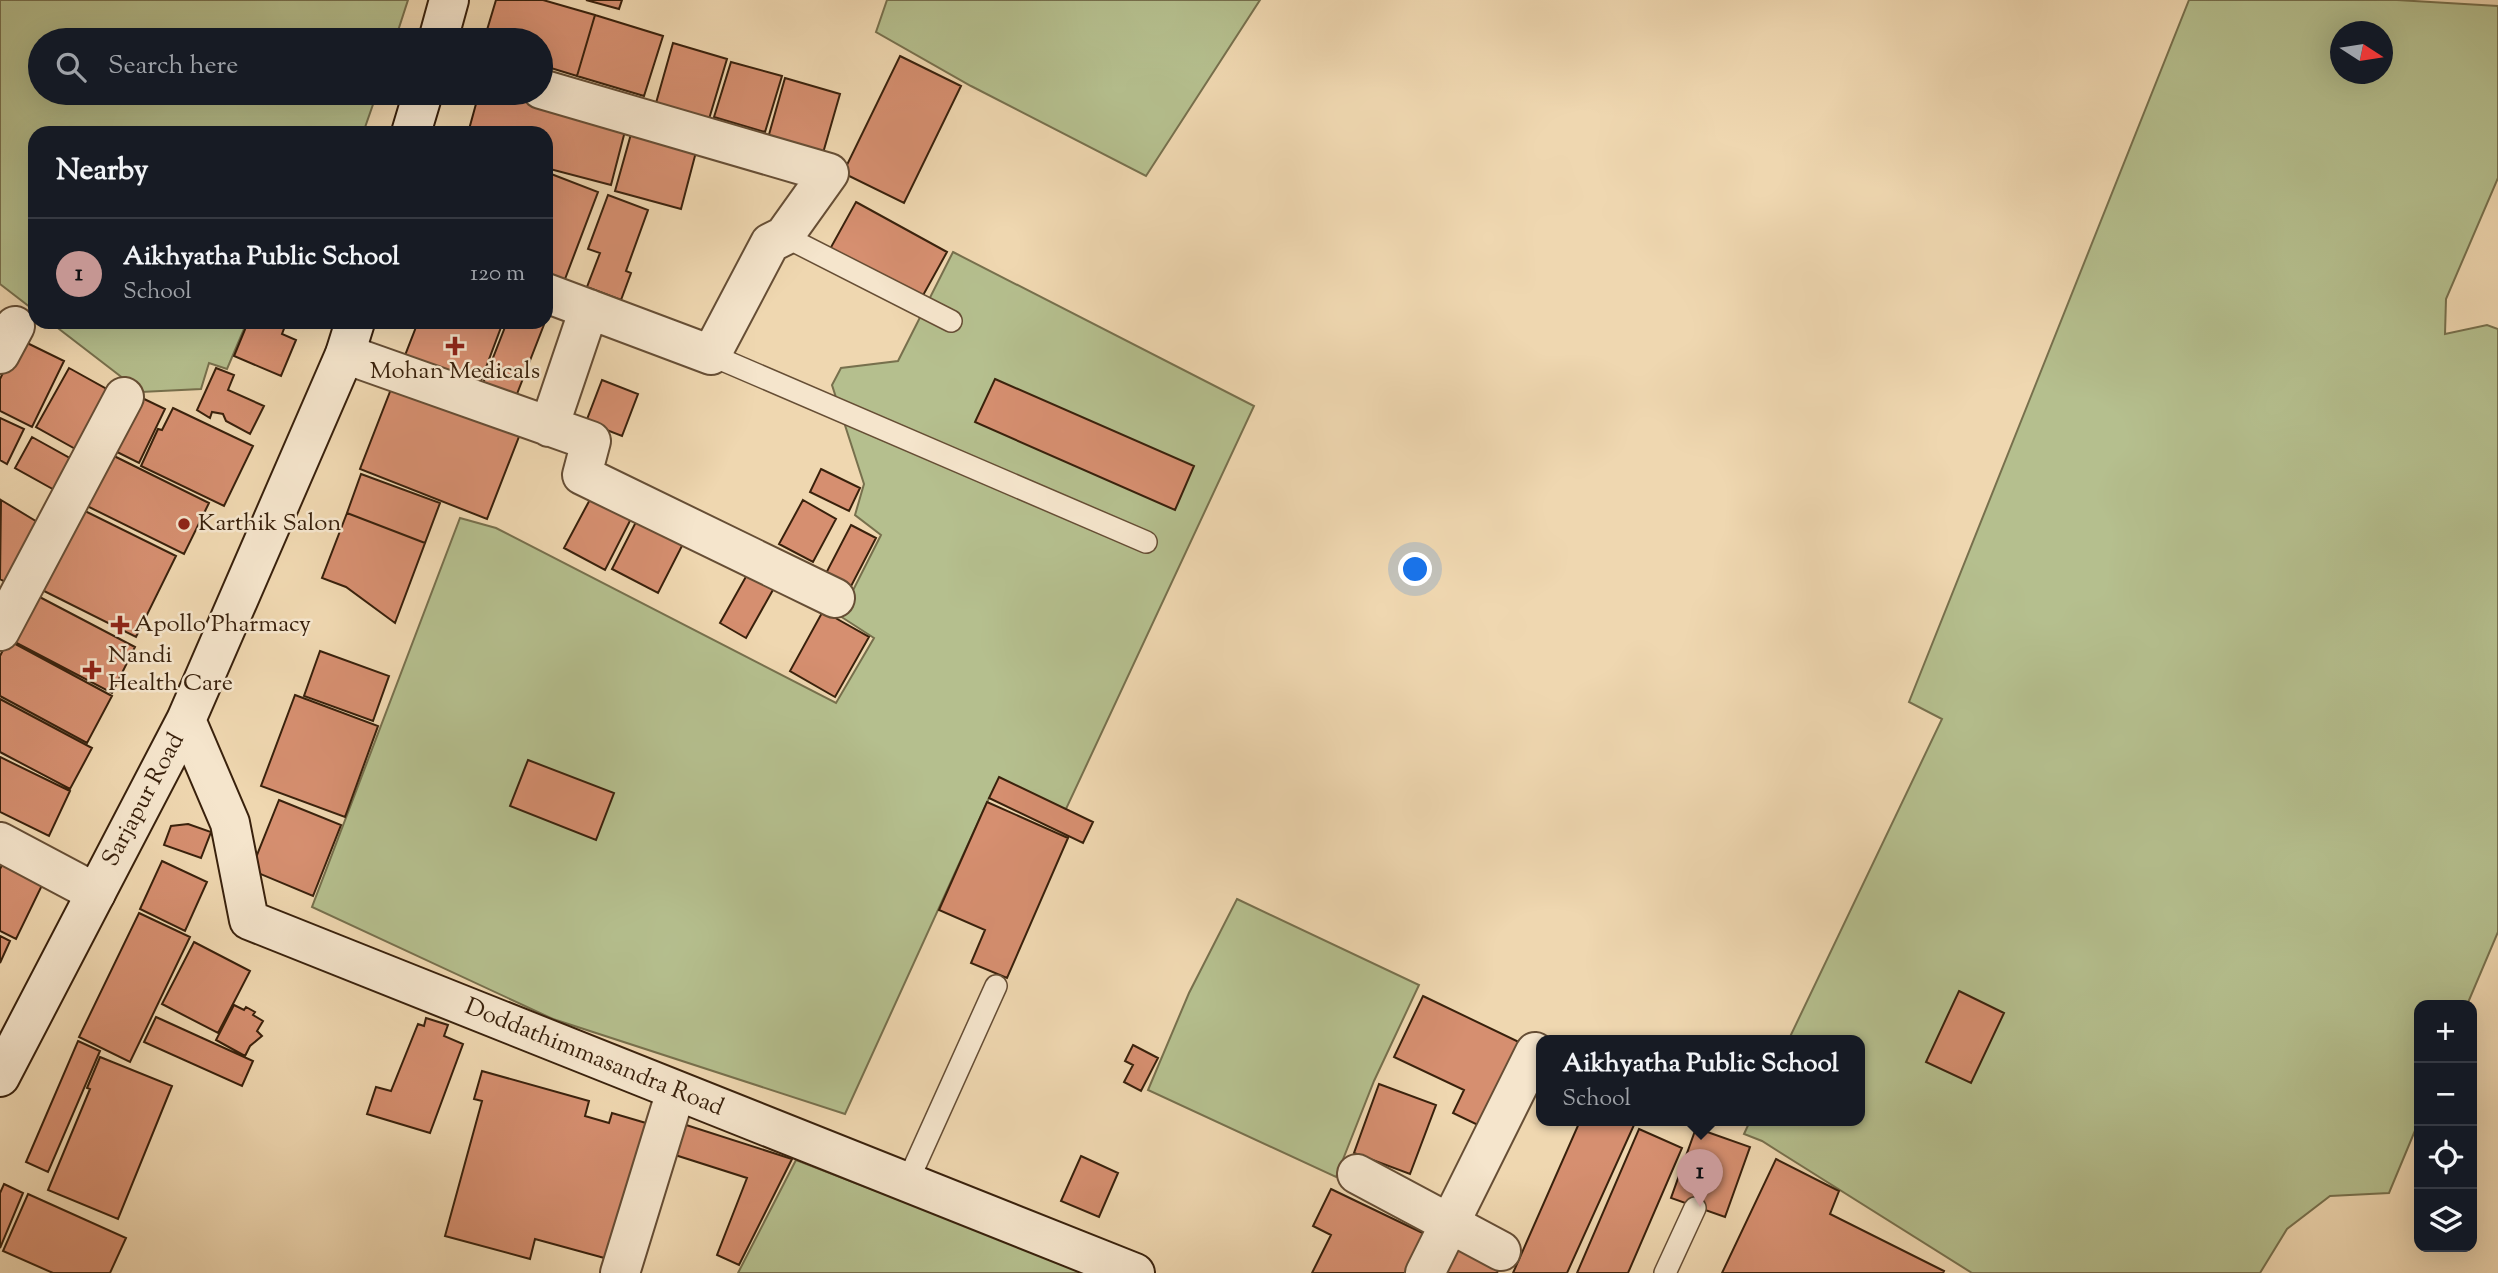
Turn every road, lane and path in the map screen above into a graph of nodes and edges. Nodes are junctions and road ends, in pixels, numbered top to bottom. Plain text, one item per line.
1 (449, 0) edge
2 (441, 28) edge
3 (553, 92) edge
4 (419, 105) edge
5 (413, 126) edge
6 (783, 236) junction
7 (553, 296) edge
8 (589, 309) junction
9 (951, 321) dead end
10 (350, 338) edge
11 (711, 355) junction
12 (124, 397) dead end
13 (549, 427) junction
14 (1146, 542) dead end
15 (835, 598) dead end
16 (0, 631) edge
17 (186, 720) junction
18 (0, 842) edge
19 (96, 893) junction
20 (996, 986) dead end
21 (1535, 1052) dead end
22 (0, 1077) edge
23 (676, 1091) junction
24 (1357, 1174) dead end
25 (907, 1183) junction
26 (1695, 1208) dead end
27 (1449, 1223) junction
28 (1501, 1251) dead end
29 (620, 1273) edge
30 (1135, 1273) edge
31 (1425, 1273) edge
32 (1665, 1273) edge

1 - 2 street
3 - 6 street
4 - 5 street
6 - 9 lane
6 - 11 street
7 - 8 street
8 - 11 street
8 - 13 street
10 - 13 street
10 - 17 street, Sarjapur Road
11 - 14 lane
12 - 16 street
13 - 15 street
17 - 19 street, Sarjapur Road
17 - 23 street, Doddathimmasandra Road
18 - 19 street
19 - 22 street, Sarjapur Road
20 - 25 lane
21 - 27 street
23 - 25 street, Doddathimmasandra Road
23 - 29 street
24 - 27 street
25 - 30 street, Doddathimmasandra Road
26 - 32 lane
27 - 28 street
27 - 31 street

